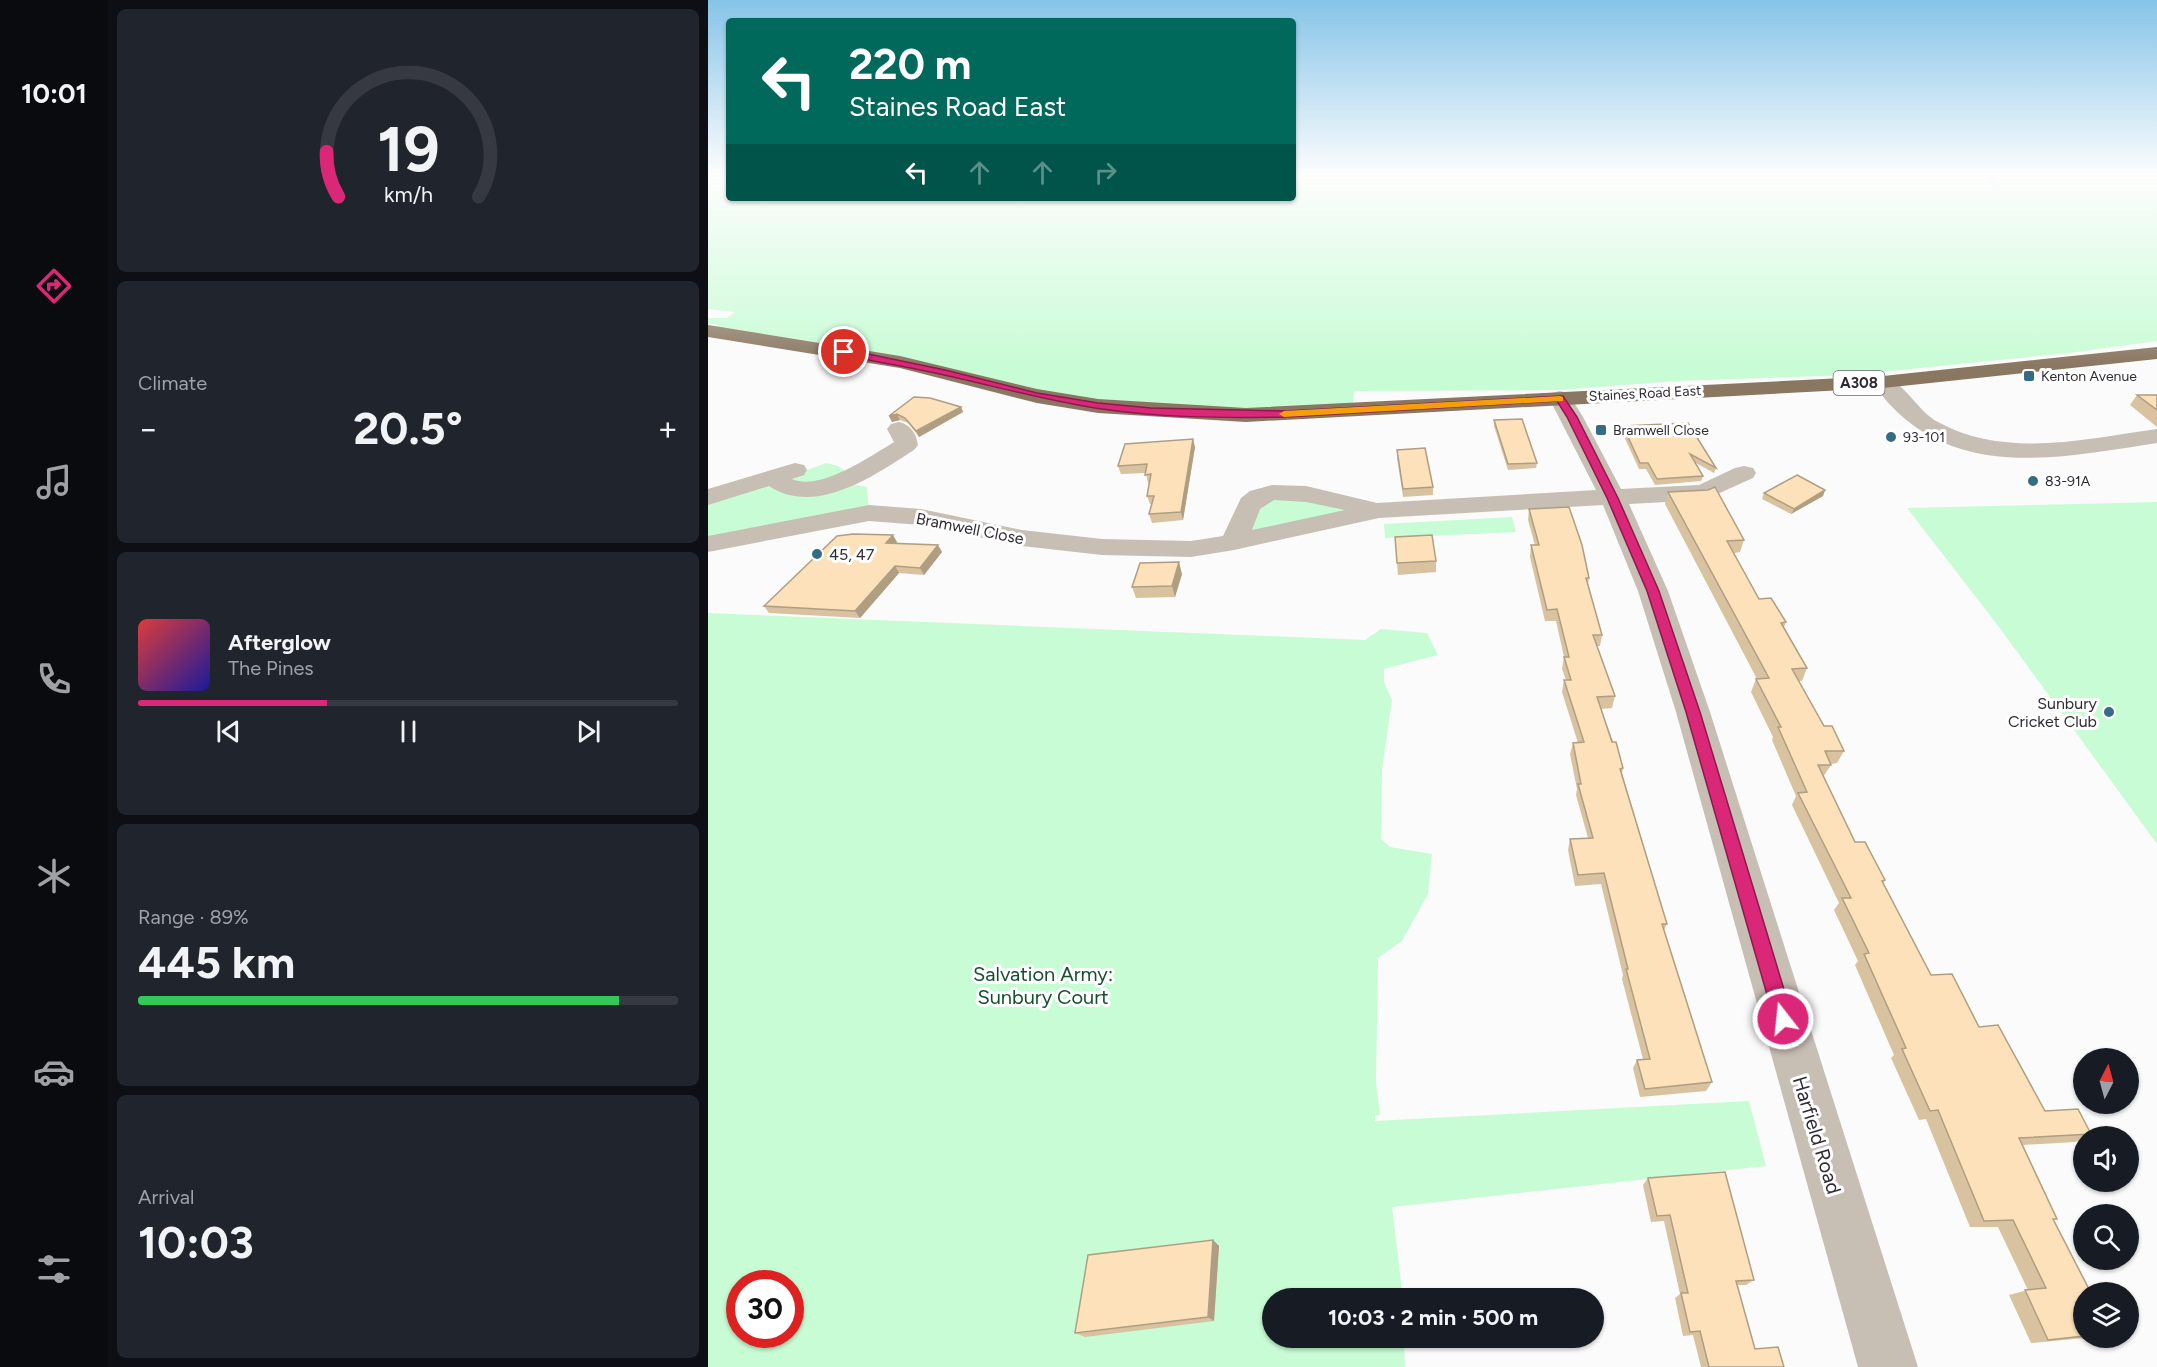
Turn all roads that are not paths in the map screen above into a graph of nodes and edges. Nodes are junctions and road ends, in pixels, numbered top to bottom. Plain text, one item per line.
1 (708, 331) edge
2 (2157, 353) edge
3 (1883, 382) junction
4 (1560, 398) junction
5 (2157, 436) edge
6 (910, 442) dead end
7 (807, 465) dead end
8 (1744, 473) dead end
9 (774, 478) junction
10 (708, 497) edge
11 (1612, 498) junction
12 (1379, 510) junction
13 (1234, 542) junction
14 (708, 544) edge
15 (1888, 1367) edge

1 - 4 highway, Staines Road East / A308
2 - 3 highway, Staines Road East / A308
3 - 4 highway, Staines Road East / A308
3 - 5 street
4 - 11 street, Harfield Road
6 - 9 street
7 - 9 street
8 - 11 street, Bramwell Close
9 - 10 street
11 - 12 street, Bramwell Close
11 - 15 street, Harfield Road
12 - 13 street, Bramwell Close
12 - 13 street, Bramwell Close
13 - 14 street, Bramwell Close

